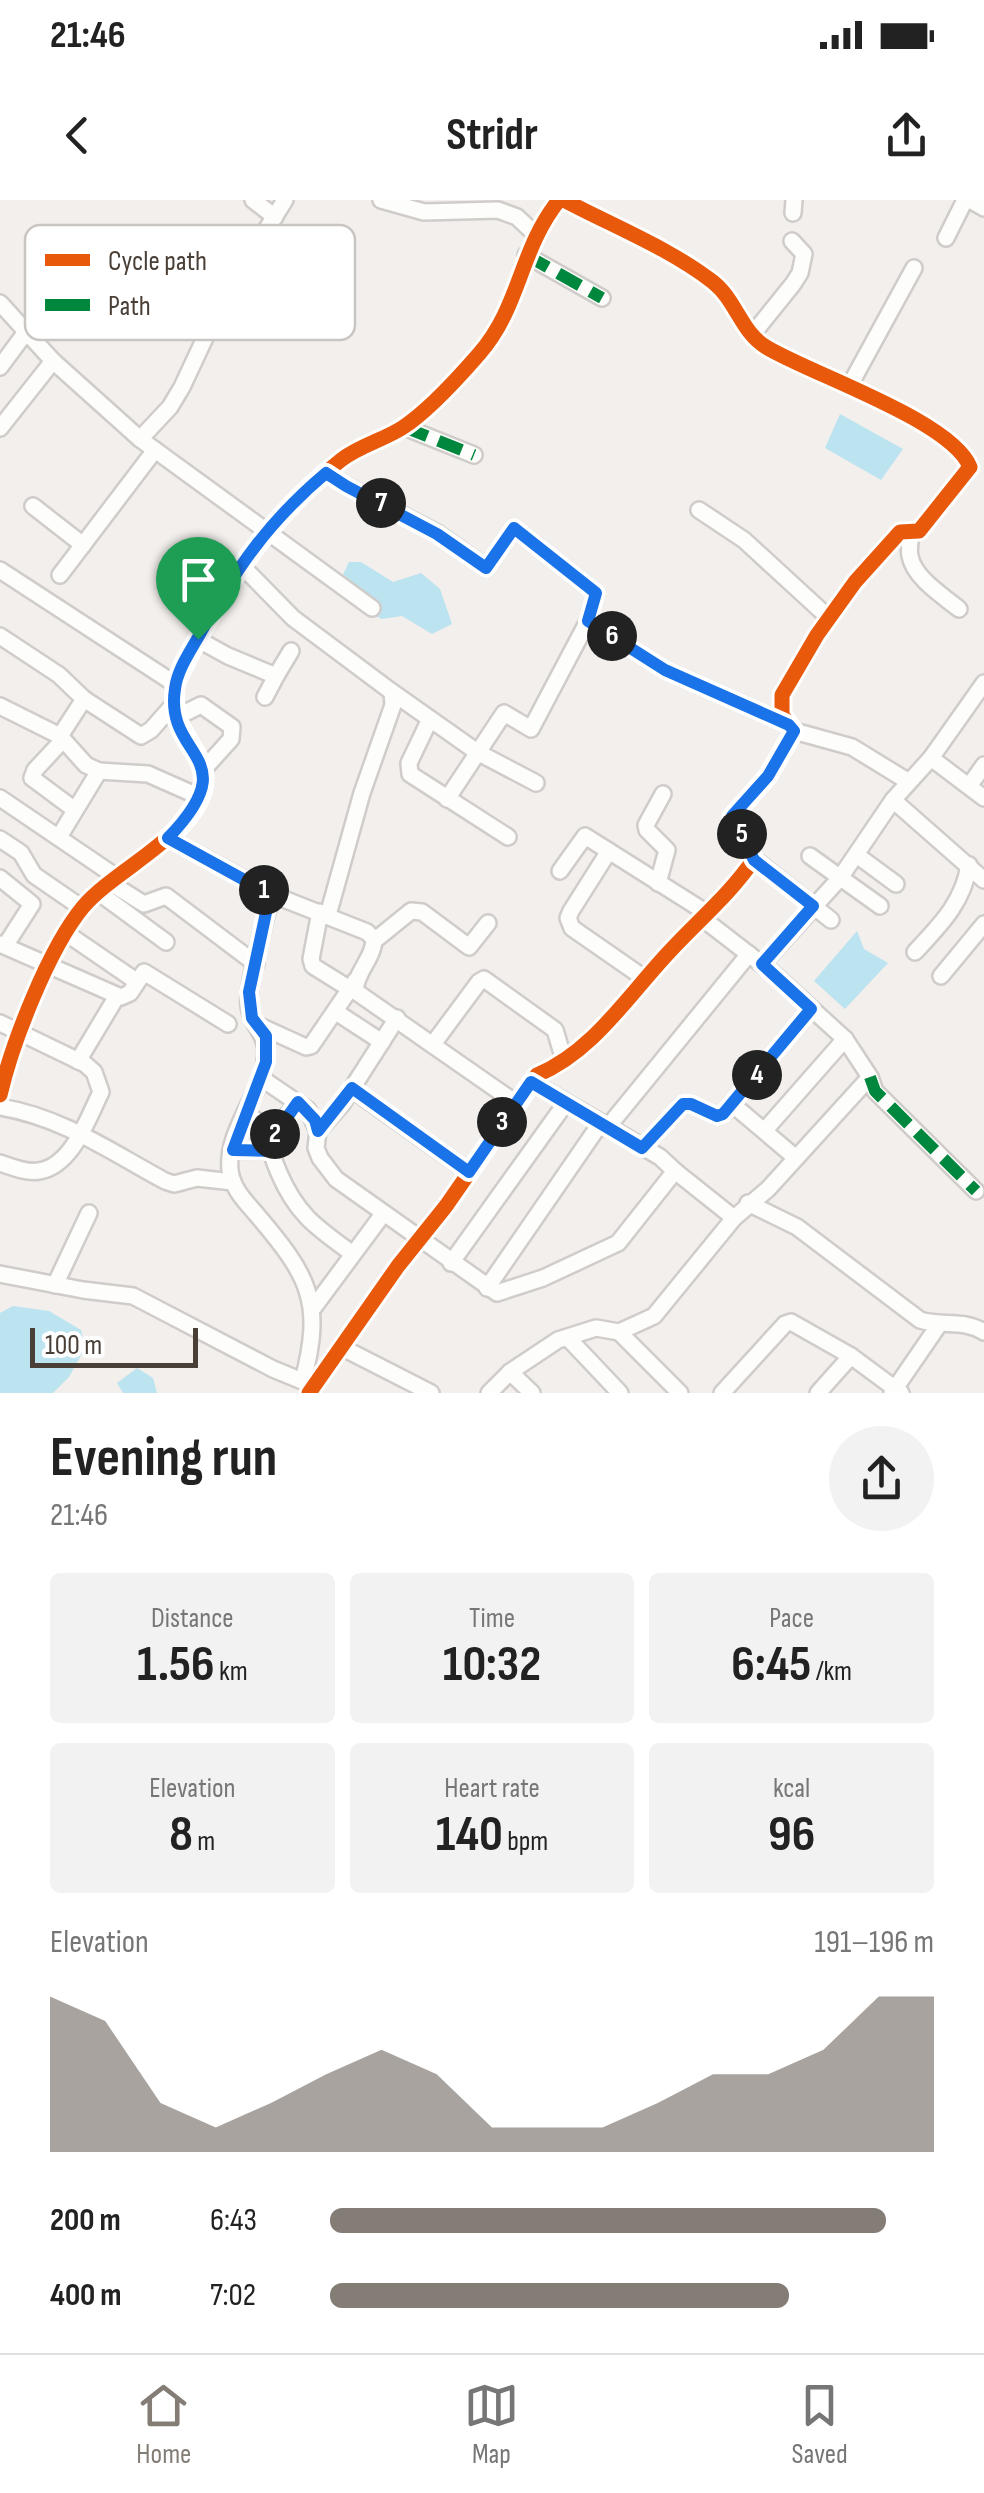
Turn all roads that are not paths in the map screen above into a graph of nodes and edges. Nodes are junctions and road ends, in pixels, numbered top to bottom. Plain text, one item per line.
1 (254, 200) edge
2 (284, 200) edge
3 (381, 200) edge
4 (561, 200) edge
5 (968, 200) edge
6 (984, 208) edge
7 (275, 217) junction
8 (270, 225) edge
9 (534, 234) junction
10 (946, 238) dead end
11 (792, 241) dead end
12 (526, 255) junction
13 (914, 268) dead end
14 (602, 298) dead end
15 (0, 303) edge
16 (25, 331) edge
17 (25, 333) edge
18 (752, 335) junction
19 (33, 340) edge
20 (205, 340) edge
21 (53, 362) junction
22 (0, 367) edge
23 (850, 385) junction
24 (404, 427) junction
25 (0, 428) edge
26 (140, 439) junction
27 (155, 450) junction
28 (474, 455) dead end
29 (977, 470) edge
30 (326, 473) junction
31 (33, 506) dead end
32 (699, 510) dead end
33 (265, 531) junction
34 (912, 532) junction
35 (83, 545) junction
36 (241, 565) junction
37 (0, 570) edge
38 (60, 575) dead end
39 (372, 608) dead end
40 (960, 610) dead end
41 (829, 618) junction
42 (588, 621) junction
43 (0, 636) edge
44 (198, 639) junction
45 (291, 651) dead end
46 (276, 676) junction
47 (984, 683) edge
48 (175, 684) junction
49 (392, 692) junction
50 (265, 697) dead end
51 (84, 699) junction
52 (0, 706) edge
53 (175, 711) junction
54 (430, 719) junction
55 (792, 728) junction
56 (61, 738) junction
57 (476, 752) junction
58 (931, 758) junction
59 (984, 765) edge
60 (204, 770) junction
61 (99, 771) junction
62 (908, 782) junction
63 (536, 783) dead end
64 (969, 786) junction
65 (664, 794) dead end
66 (200, 797) junction
67 (0, 798) edge
68 (447, 798) junction
69 (984, 798) edge
70 (893, 800) junction
71 (75, 810) junction
72 (59, 837) junction
73 (508, 837) dead end
74 (168, 838) junction
75 (0, 839) edge
76 (609, 851) junction
77 (810, 856) dead end
78 (858, 856) junction
79 (754, 860) junction
80 (969, 865) junction
81 (560, 870) dead end
82 (0, 878) edge
83 (840, 878) junction
84 (984, 880) edge
85 (107, 883) junction
86 (658, 883) junction
87 (896, 884) dead end
88 (270, 894) junction
89 (813, 906) junction
90 (880, 906) dead end
91 (82, 908) junction
92 (324, 913) junction
93 (705, 915) junction
94 (831, 920) dead end
95 (488, 923) dead end
96 (984, 924) edge
97 (66, 932) junction
98 (374, 941) junction
99 (166, 942) dead end
100 (3, 945) edge
101 (914, 952) dead end
102 (755, 959) junction
103 (256, 964) junction
104 (50, 966) junction
105 (940, 976) dead end
106 (644, 978) junction
107 (136, 981) junction
108 (353, 985) junction
109 (117, 996) junction
110 (811, 1009) junction
111 (336, 1012) junction
112 (398, 1018) junction
113 (0, 1023) edge
114 (228, 1024) dead end
115 (258, 1026) junction
116 (20, 1033) junction
117 (845, 1039) junction
118 (382, 1042) junction
119 (433, 1044) junction
120 (564, 1060) junction
121 (78, 1061) junction
122 (870, 1077) junction
123 (261, 1078) junction
124 (531, 1082) junction
125 (352, 1088) junction
126 (1, 1090) edge
127 (298, 1102) junction
128 (516, 1104) junction
129 (565, 1104) junction
130 (732, 1104) junction
131 (0, 1106) edge
132 (246, 1114) junction
133 (604, 1126) junction
134 (765, 1130) junction
135 (318, 1131) junction
136 (80, 1132) junction
137 (276, 1133) junction
138 (642, 1148) junction
139 (233, 1150) junction
140 (272, 1151) junction
141 (796, 1158) junction
142 (0, 1163) edge
143 (675, 1171) junction
144 (469, 1172) junction
145 (234, 1182) junction
146 (976, 1191) dead end
147 (748, 1204) junction
148 (89, 1213) dead end
149 (384, 1214) junction
150 (734, 1218) junction
151 (419, 1240) junction
152 (354, 1254) junction
153 (450, 1262) junction
154 (0, 1274) edge
155 (55, 1285) junction
156 (487, 1288) junction
157 (314, 1307) junction
158 (938, 1326) junction
159 (619, 1332) junction
160 (984, 1332) edge
161 (568, 1338) junction
162 (341, 1347) junction
163 (851, 1356) junction
164 (510, 1372) junction
165 (308, 1387) edge
166 (896, 1392) edge
167 (430, 1393) edge
168 (489, 1393) edge
169 (532, 1393) edge
170 (620, 1393) edge
171 (680, 1393) edge
172 (722, 1393) edge
173 (818, 1393) edge

1 - 7 street
2 - 7 street
3 - 9 street
4 - 9 street
4 - 18 street
5 - 6 street
5 - 10 street
7 - 8 street
9 - 12 street
11 - 18 street
12 - 14 street
12 - 24 street
13 - 23 street
15 - 16 street
17 - 22 street
18 - 23 street
19 - 21 street
20 - 26 street
21 - 25 street
21 - 26 street
23 - 29 street
24 - 28 street
24 - 30 street
26 - 27 street
27 - 33 street
27 - 35 street
29 - 34 street
30 - 33 street
30 - 42 street
31 - 35 street
32 - 41 street
33 - 36 street
33 - 39 street
34 - 40 street
34 - 41 street
35 - 38 street
36 - 44 street
36 - 49 street
37 - 48 street
41 - 55 street
42 - 55 street
42 - 57 street
43 - 51 street
44 - 46 street
44 - 48 street
45 - 46 street
46 - 50 street
47 - 58 street
48 - 53 street
49 - 54 street
49 - 92 street
51 - 53 street
51 - 56 street
52 - 56 street
53 - 60 street
53 - 60 street
54 - 57 street
54 - 68 street
55 - 62 street
55 - 79 street
56 - 61 street
56 - 71 street
57 - 63 street
57 - 68 street
58 - 62 street
58 - 64 street
59 - 64 street
60 - 66 street
61 - 66 street
61 - 71 street
62 - 70 street
64 - 69 street
65 - 86 street
66 - 74 street
67 - 72 street
68 - 73 street
70 - 78 street
70 - 80 street
71 - 72 street
72 - 85 street
74 - 85 street
74 - 88 street
75 - 91 street
76 - 81 street
76 - 86 street
76 - 106 street
77 - 83 street
78 - 83 street
78 - 87 street
79 - 89 street
79 - 93 street
80 - 84 street
80 - 101 street
82 - 100 street
83 - 89 street
83 - 90 street
85 - 91 street
85 - 99 street
85 - 103 street
86 - 93 street
88 - 92 street
88 - 103 street
89 - 94 street
89 - 102 street
91 - 97 street
92 - 98 street
92 - 108 street
93 - 102 street
93 - 106 street
95 - 98 street
96 - 105 street
97 - 104 street
97 - 107 street
98 - 108 street
100 - 104 street
102 - 110 street
102 - 133 street
103 - 115 street
104 - 109 street
104 - 116 street
106 - 120 street
107 - 109 street
107 - 114 street
108 - 111 street
108 - 112 street
109 - 121 street
110 - 117 street
110 - 130 street
111 - 115 street
111 - 118 street
112 - 118 street
112 - 119 street
113 - 116 street
115 - 123 street
116 - 121 street
116 - 126 street
117 - 122 street
117 - 134 street
118 - 125 street
119 - 120 street
119 - 128 street
120 - 124 street
121 - 136 street
122 - 141 street
122 - 146 street
123 - 127 street
123 - 132 street
124 - 128 street
124 - 129 street
125 - 135 street
125 - 144 street
127 - 135 street
127 - 137 street
128 - 144 street
129 - 133 street
129 - 153 street
130 - 134 street
130 - 138 street
131 - 136 street
132 - 137 street
132 - 139 street
133 - 138 street
133 - 156 street
134 - 141 street
135 - 149 street
136 - 142 street
136 - 145 street
137 - 140 street
138 - 143 street
139 - 140 street
139 - 145 street
140 - 152 street
141 - 147 street
143 - 150 street
143 - 156 street
144 - 151 street
145 - 157 street
147 - 150 street
147 - 158 street
148 - 155 street
149 - 151 street
149 - 152 street
150 - 159 street
151 - 153 street
151 - 162 street
152 - 157 street
153 - 156 street
154 - 155 street
155 - 165 street
157 - 165 street
158 - 160 street
158 - 166 street
159 - 161 street
159 - 171 street
161 - 164 street
161 - 170 street
162 - 165 street
162 - 167 street
163 - 166 street
163 - 172 street
163 - 173 street
164 - 168 street
164 - 169 street

